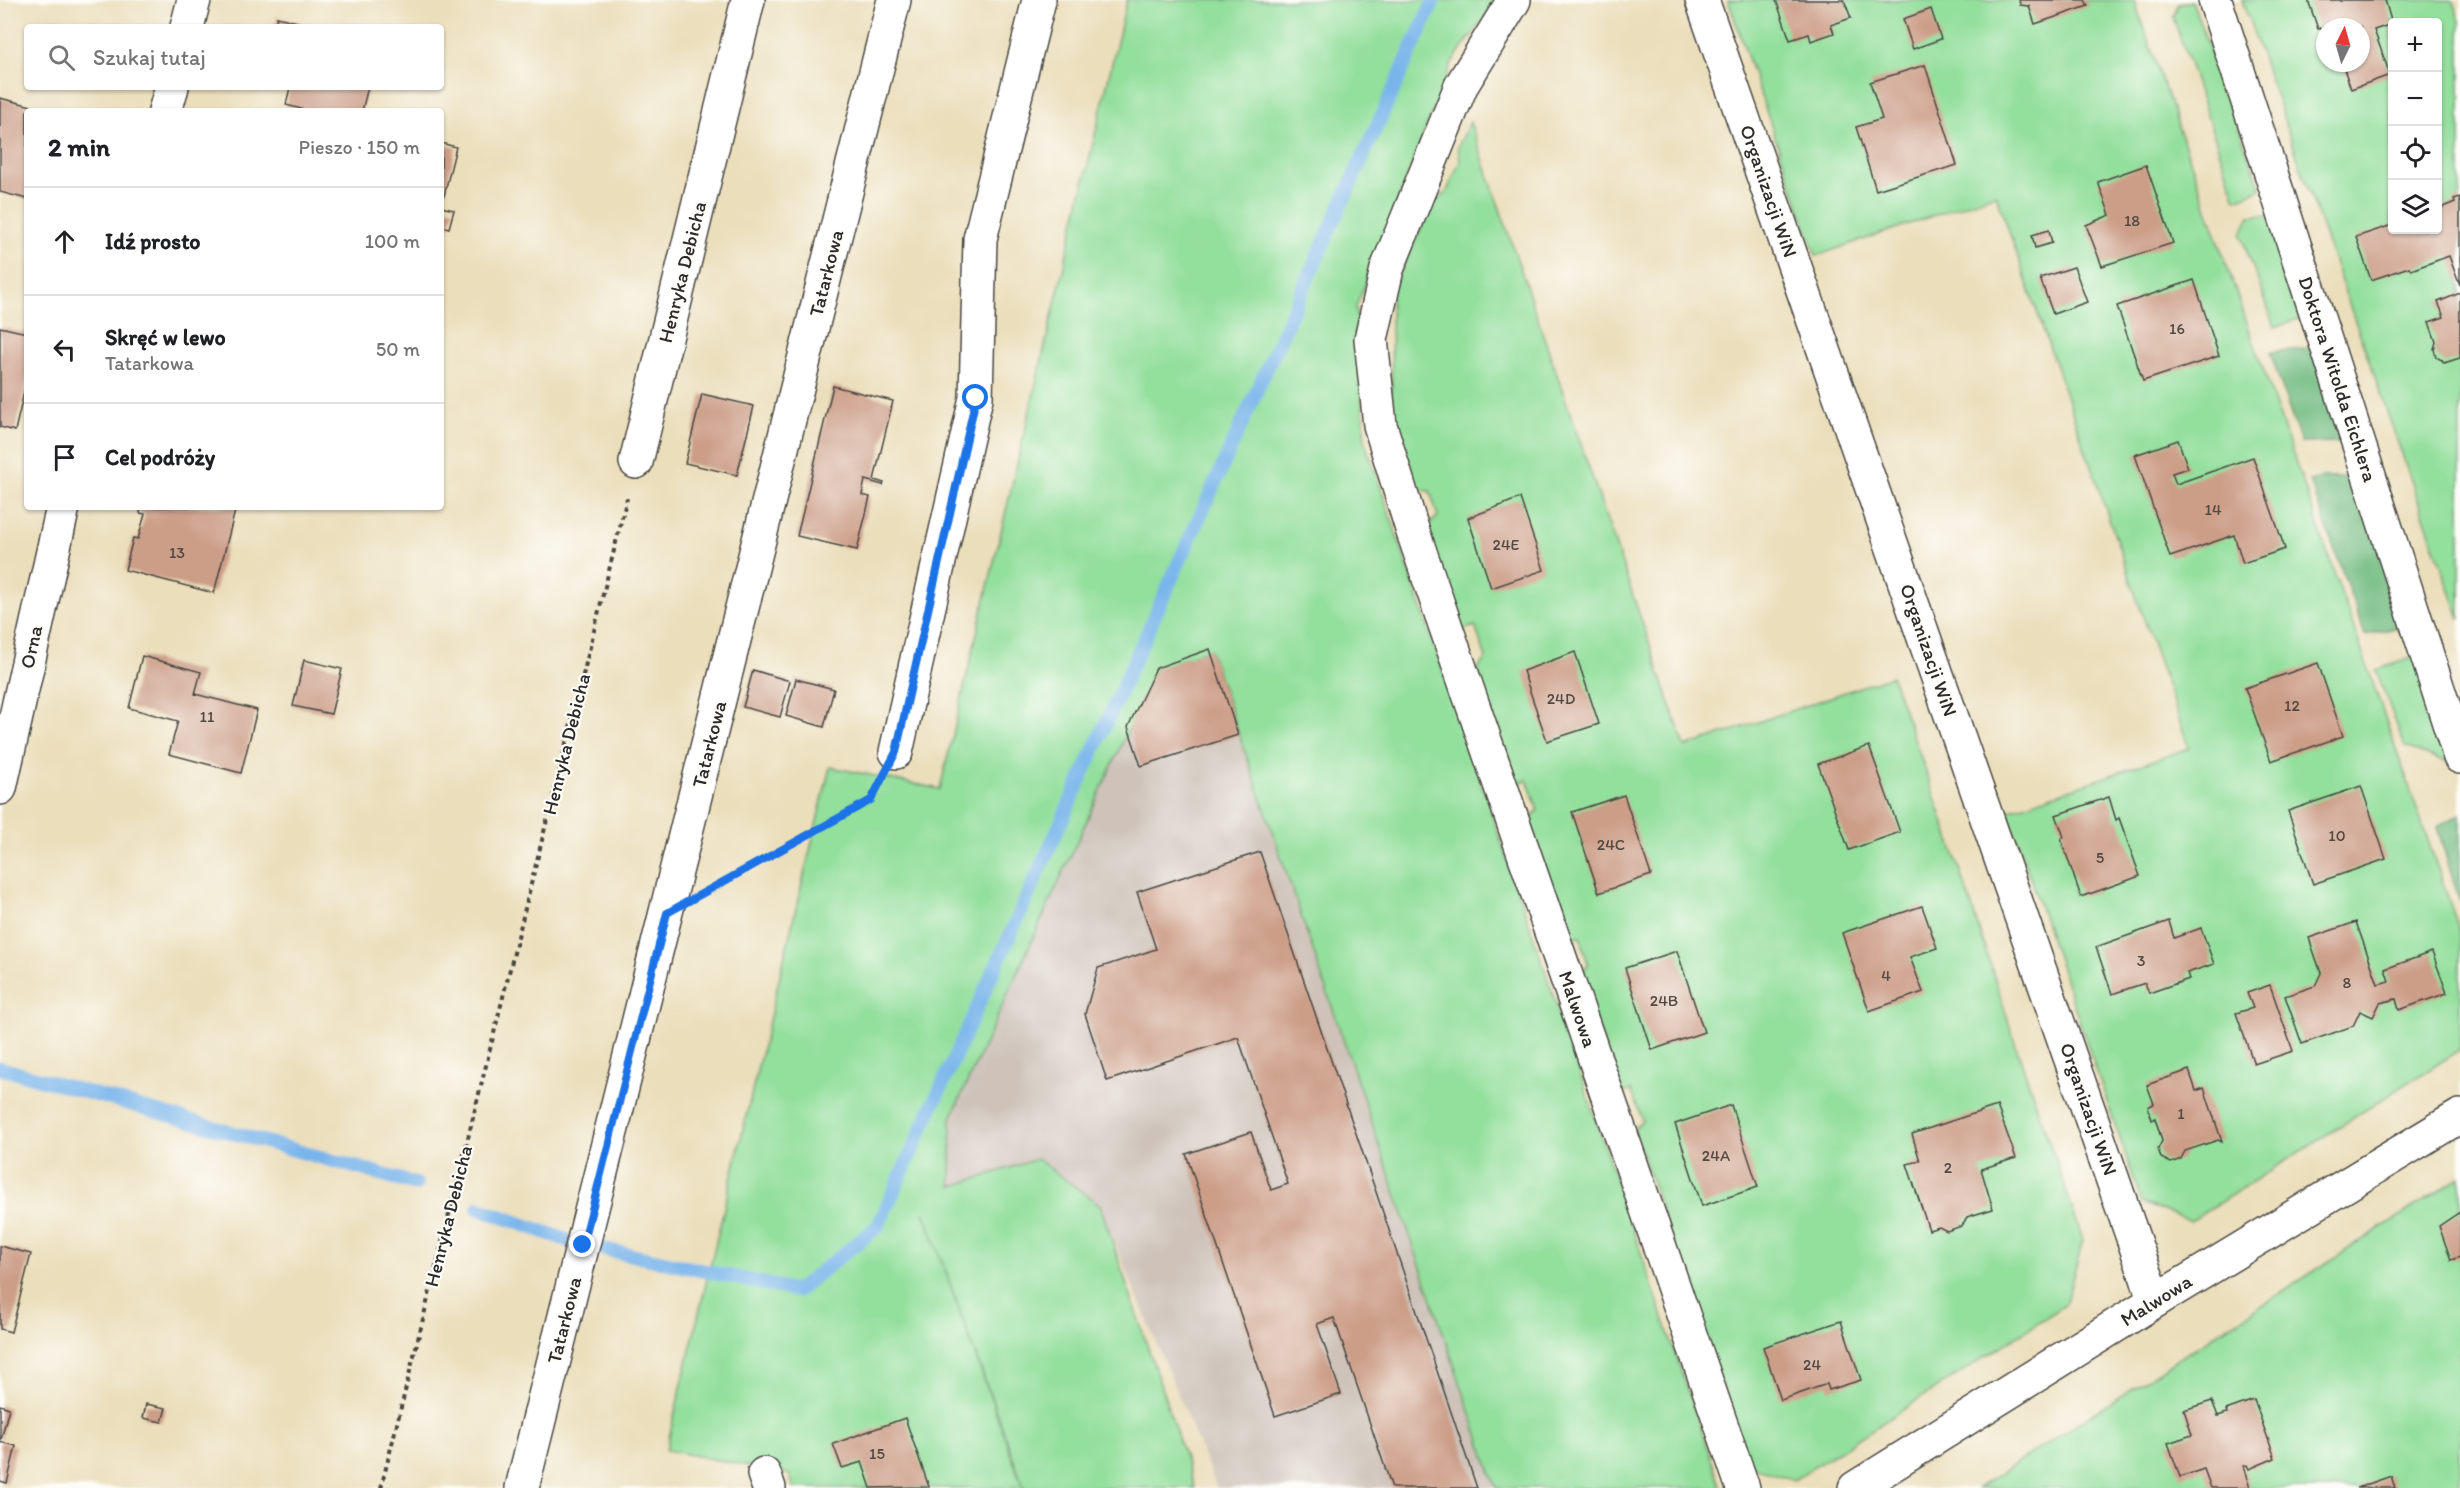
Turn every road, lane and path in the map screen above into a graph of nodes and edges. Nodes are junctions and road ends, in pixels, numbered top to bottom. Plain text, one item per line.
1 (194, 0) edge
2 (748, 0) edge
3 (894, 0) edge
4 (1039, 0) edge
5 (1514, 0) edge
6 (1702, 0) edge
7 (2215, 0) edge
8 (188, 24) edge
9 (170, 90) edge
10 (166, 108) edge
11 (636, 462) joint
12 (62, 510) edge
13 (896, 752) joint
14 (2460, 757) edge
15 (0, 788) edge
16 (667, 913) junction
17 (2460, 1116) edge
18 (2155, 1301) junction
19 (381, 1488) edge
20 (522, 1488) edge
21 (1743, 1488) edge
22 (1855, 1488) edge

1 - 8 street
2 - 11 street, Henryka Debicha
3 - 16 street, Tatarkowa
4 - 13 street
5 - 21 street, Malwowa
6 - 18 street, Organizacji WiN
7 - 14 street, Doktora Witolda Eichlera
9 - 10 street
11 - 19 path, Henryka Debicha
12 - 15 street, Orna
13 - 16 path
16 - 20 street, Tatarkowa
17 - 18 street, Malwowa
18 - 22 street, Malwowa

